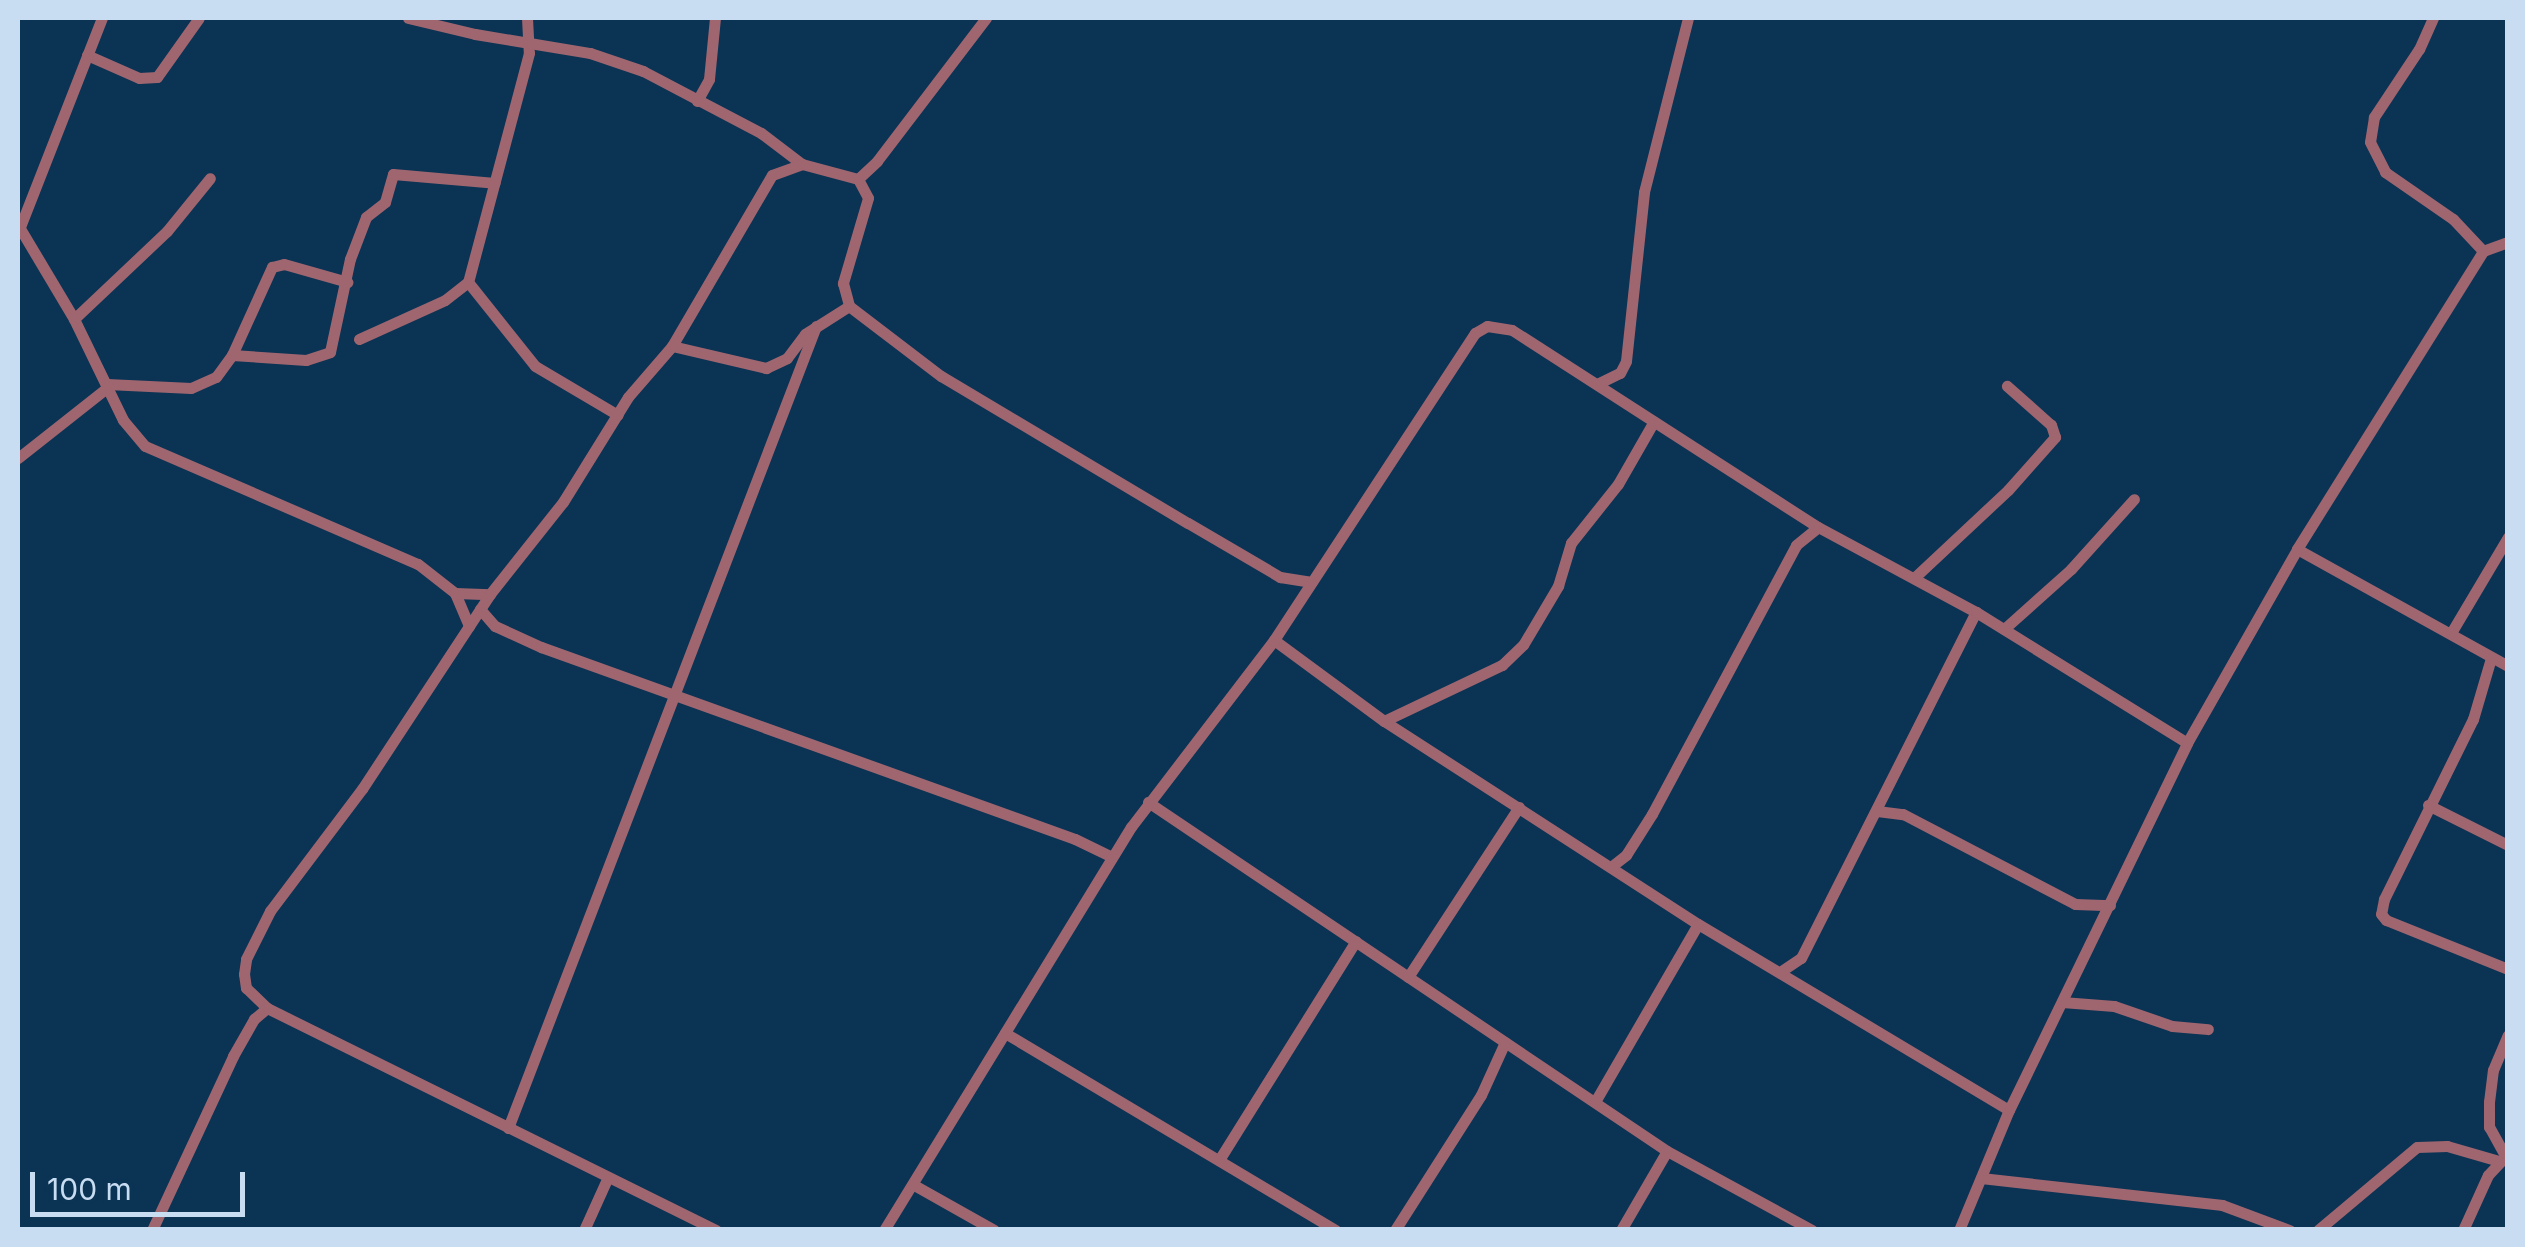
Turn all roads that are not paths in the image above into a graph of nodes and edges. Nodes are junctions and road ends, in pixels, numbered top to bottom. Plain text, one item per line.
1 (102, 18) edge
2 (199, 18) edge
3 (408, 18) edge
4 (527, 18) edge
5 (715, 18) edge
6 (1688, 18) edge
7 (2434, 18) edge
8 (980, 19) edge
9 (527, 40) junction
10 (87, 54) junction
11 (697, 101) junction
12 (802, 164) junction
13 (210, 178) dead end
14 (858, 180) junction
15 (495, 182) junction
16 (18, 226) edge
17 (2508, 242) edge
18 (2483, 252) junction
19 (346, 282) junction
20 (468, 282) junction
21 (849, 306) junction
22 (74, 319) junction
23 (816, 326) junction
24 (359, 339) dead end
25 (672, 346) junction
26 (232, 355) junction
27 (1597, 384) junction
28 (107, 386) junction
29 (2007, 386) dead end
30 (618, 415) junction
31 (1653, 423) junction
32 (18, 458) edge
33 (2134, 499) dead end
34 (1818, 527) junction
35 (2508, 537) edge
36 (2296, 549) junction
37 (1915, 578) junction
38 (1312, 582) junction
39 (455, 592) junction
40 (490, 594) junction
41 (480, 609) junction
42 (1976, 612) junction
43 (469, 626) junction
44 (2004, 630) junction
45 (2451, 633) junction
46 (1274, 640) junction
47 (2491, 658) junction
48 (2508, 666) edge
49 (673, 694) junction
50 (1384, 720) junction
51 (2187, 743) junction
52 (1148, 802) junction
53 (2428, 805) junction
54 (1519, 807) junction
55 (1876, 811) junction
56 (2508, 845) edge
57 (1112, 857) junction
58 (1612, 866) junction
59 (2110, 905) junction
60 (1698, 924) junction
61 (1356, 941) junction
62 (2508, 970) edge
63 (1780, 972) junction
64 (1408, 977) junction
65 (2062, 1002) junction
66 (267, 1008) junction
67 (2208, 1029) dead end
68 (1005, 1033) junction
69 (2508, 1034) edge
70 (1505, 1042) junction
71 (1596, 1100) junction
72 (2010, 1110) junction
73 (508, 1128) junction
74 (1667, 1151) junction
75 (1219, 1160) junction
76 (2504, 1160) edge
77 (1981, 1178) junction
78 (608, 1179) junction
79 (914, 1185) junction
80 (2267, 1225) edge
81 (153, 1229) edge
82 (584, 1230) edge
83 (716, 1230) edge
84 (884, 1230) edge
85 (994, 1230) edge
86 (1336, 1230) edge
87 (1395, 1230) edge
88 (1621, 1230) edge
89 (1812, 1230) edge
90 (1959, 1230) edge
91 (2289, 1230) edge
92 (2318, 1230) edge
93 (2463, 1230) edge

1 - 10 street
2 - 10 street
3 - 9 street
4 - 9 street
5 - 11 street
6 - 27 street
7 - 18 street
8 - 14 street
9 - 11 street
9 - 15 street
10 - 16 street
11 - 12 street
12 - 14 street
12 - 25 street
13 - 22 street
14 - 21 street
15 - 19 street
15 - 20 street
16 - 22 street
17 - 18 street
18 - 36 street
19 - 26 street
19 - 26 street
20 - 24 street
20 - 30 street
21 - 23 street
21 - 38 street
22 - 28 street
23 - 25 street
23 - 49 street
25 - 30 street
26 - 28 street
27 - 31 street
27 - 38 street
28 - 32 street
28 - 39 street
29 - 37 street
30 - 40 street
31 - 34 street
31 - 50 street
33 - 44 street
34 - 37 street
34 - 58 street
35 - 45 street
36 - 45 street
36 - 51 street
37 - 42 street
38 - 46 street
39 - 40 street
39 - 43 street
40 - 41 street
41 - 43 street
41 - 49 street
42 - 44 street
42 - 55 street
43 - 66 street
44 - 51 street
45 - 47 street
46 - 50 street
46 - 52 street
47 - 48 street
47 - 53 street
49 - 57 street
49 - 73 street
50 - 54 street
51 - 59 street
52 - 57 street
52 - 61 street
53 - 56 street
53 - 62 street
54 - 58 street
54 - 64 street
55 - 59 street
55 - 63 street
57 - 68 street
58 - 60 street
59 - 65 street
60 - 63 street
60 - 71 street
61 - 64 street
61 - 75 street
63 - 72 street
64 - 70 street
65 - 67 street
65 - 72 street
66 - 73 street
66 - 81 street
68 - 75 street
68 - 79 street
69 - 76 street
70 - 71 street
70 - 87 street
71 - 74 street
72 - 77 street
73 - 78 street
74 - 88 street
74 - 89 street
75 - 86 street
76 - 92 street
76 - 93 street
77 - 80 street
77 - 90 street
78 - 82 street
78 - 83 street
79 - 84 street
79 - 85 street
80 - 91 street

